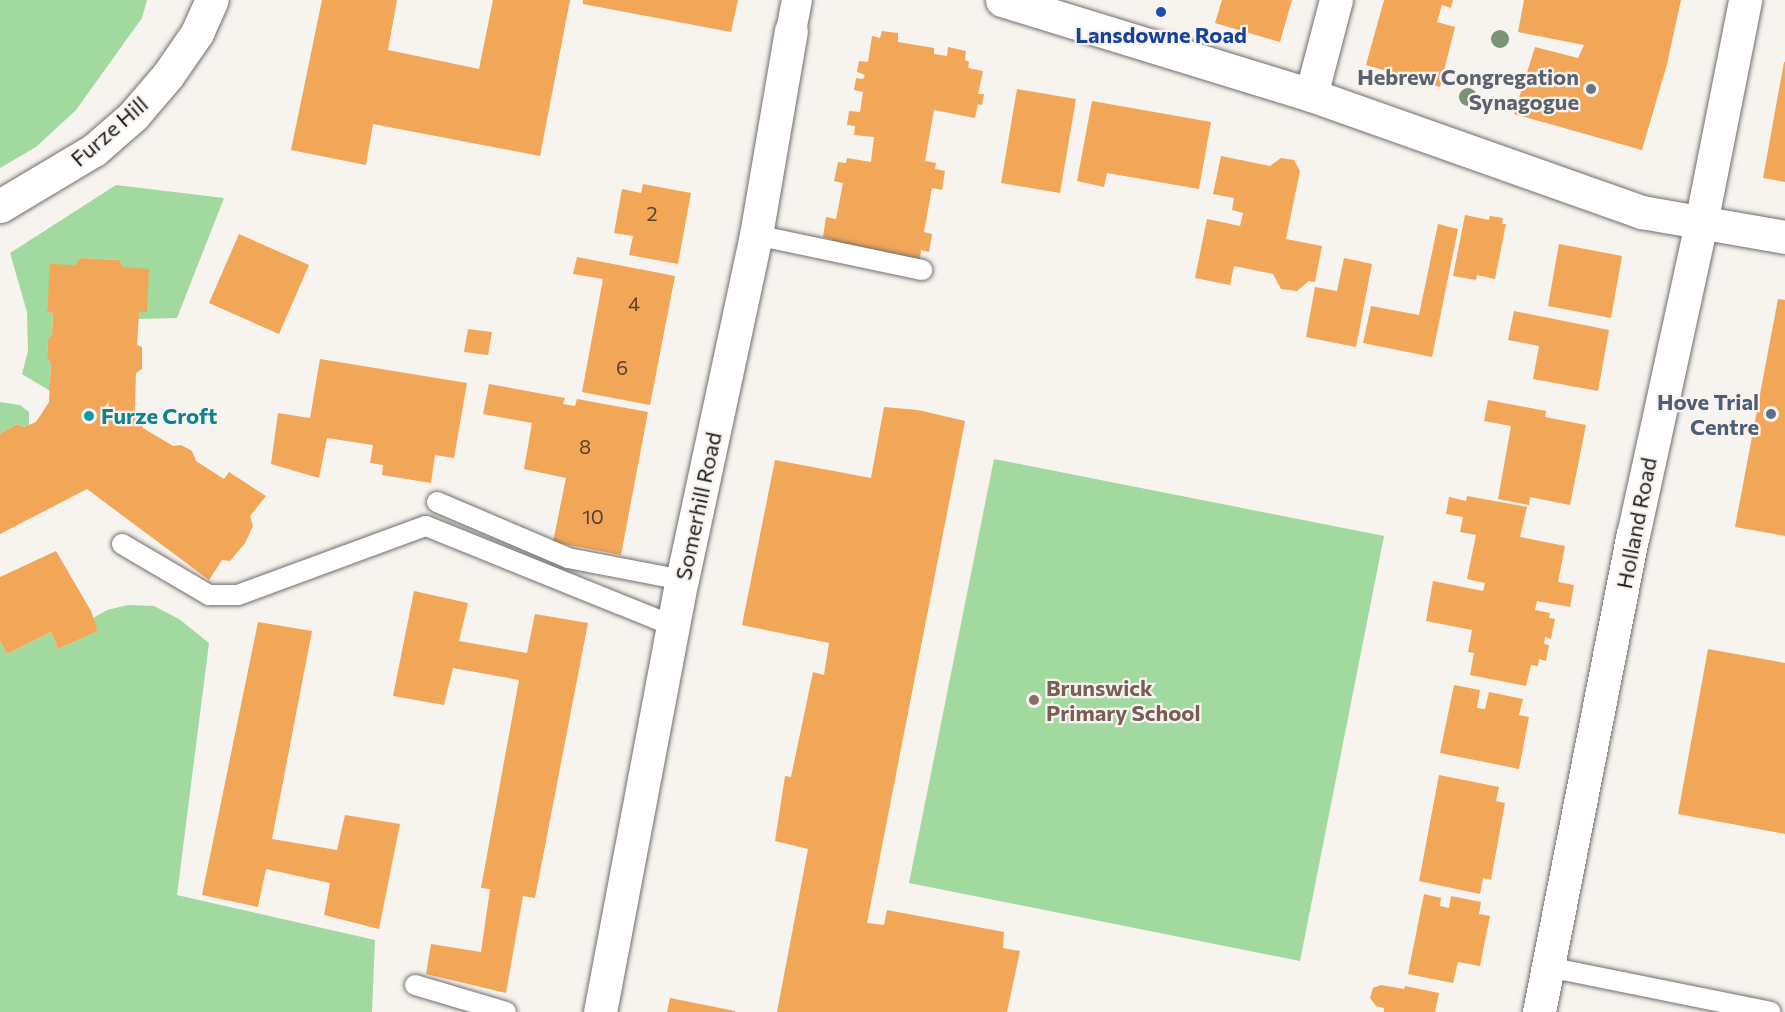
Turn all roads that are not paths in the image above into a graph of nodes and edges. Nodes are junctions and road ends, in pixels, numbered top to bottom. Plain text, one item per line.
1 (212, 0) edge
2 (1002, 0) edge
3 (1336, 0) edge
4 (1745, 0) edge
5 (794, 16) edge
6 (1311, 95) junction
7 (0, 206) edge
8 (1701, 223) junction
9 (756, 235) junction
10 (1785, 237) edge
11 (922, 270) dead end
12 (437, 502) dead end
13 (122, 544) dead end
14 (682, 580) junction
15 (673, 626) junction
16 (1548, 967) junction
17 (415, 985) dead end
18 (506, 1012) edge
19 (600, 1012) edge
20 (1539, 1012) edge
21 (1771, 1012) edge

1 - 7 street, Furze Hill
2 - 6 street
3 - 6 street
4 - 8 street, Holland Road
5 - 9 street, Somerhill Road
6 - 8 street
8 - 10 street
8 - 16 street, Holland Road
9 - 11 lane
9 - 14 street, Somerhill Road
12 - 14 lane
13 - 15 lane
14 - 15 street, Somerhill Road
15 - 19 street, Somerhill Road
16 - 20 street, Holland Road
16 - 21 lane
17 - 18 lane

